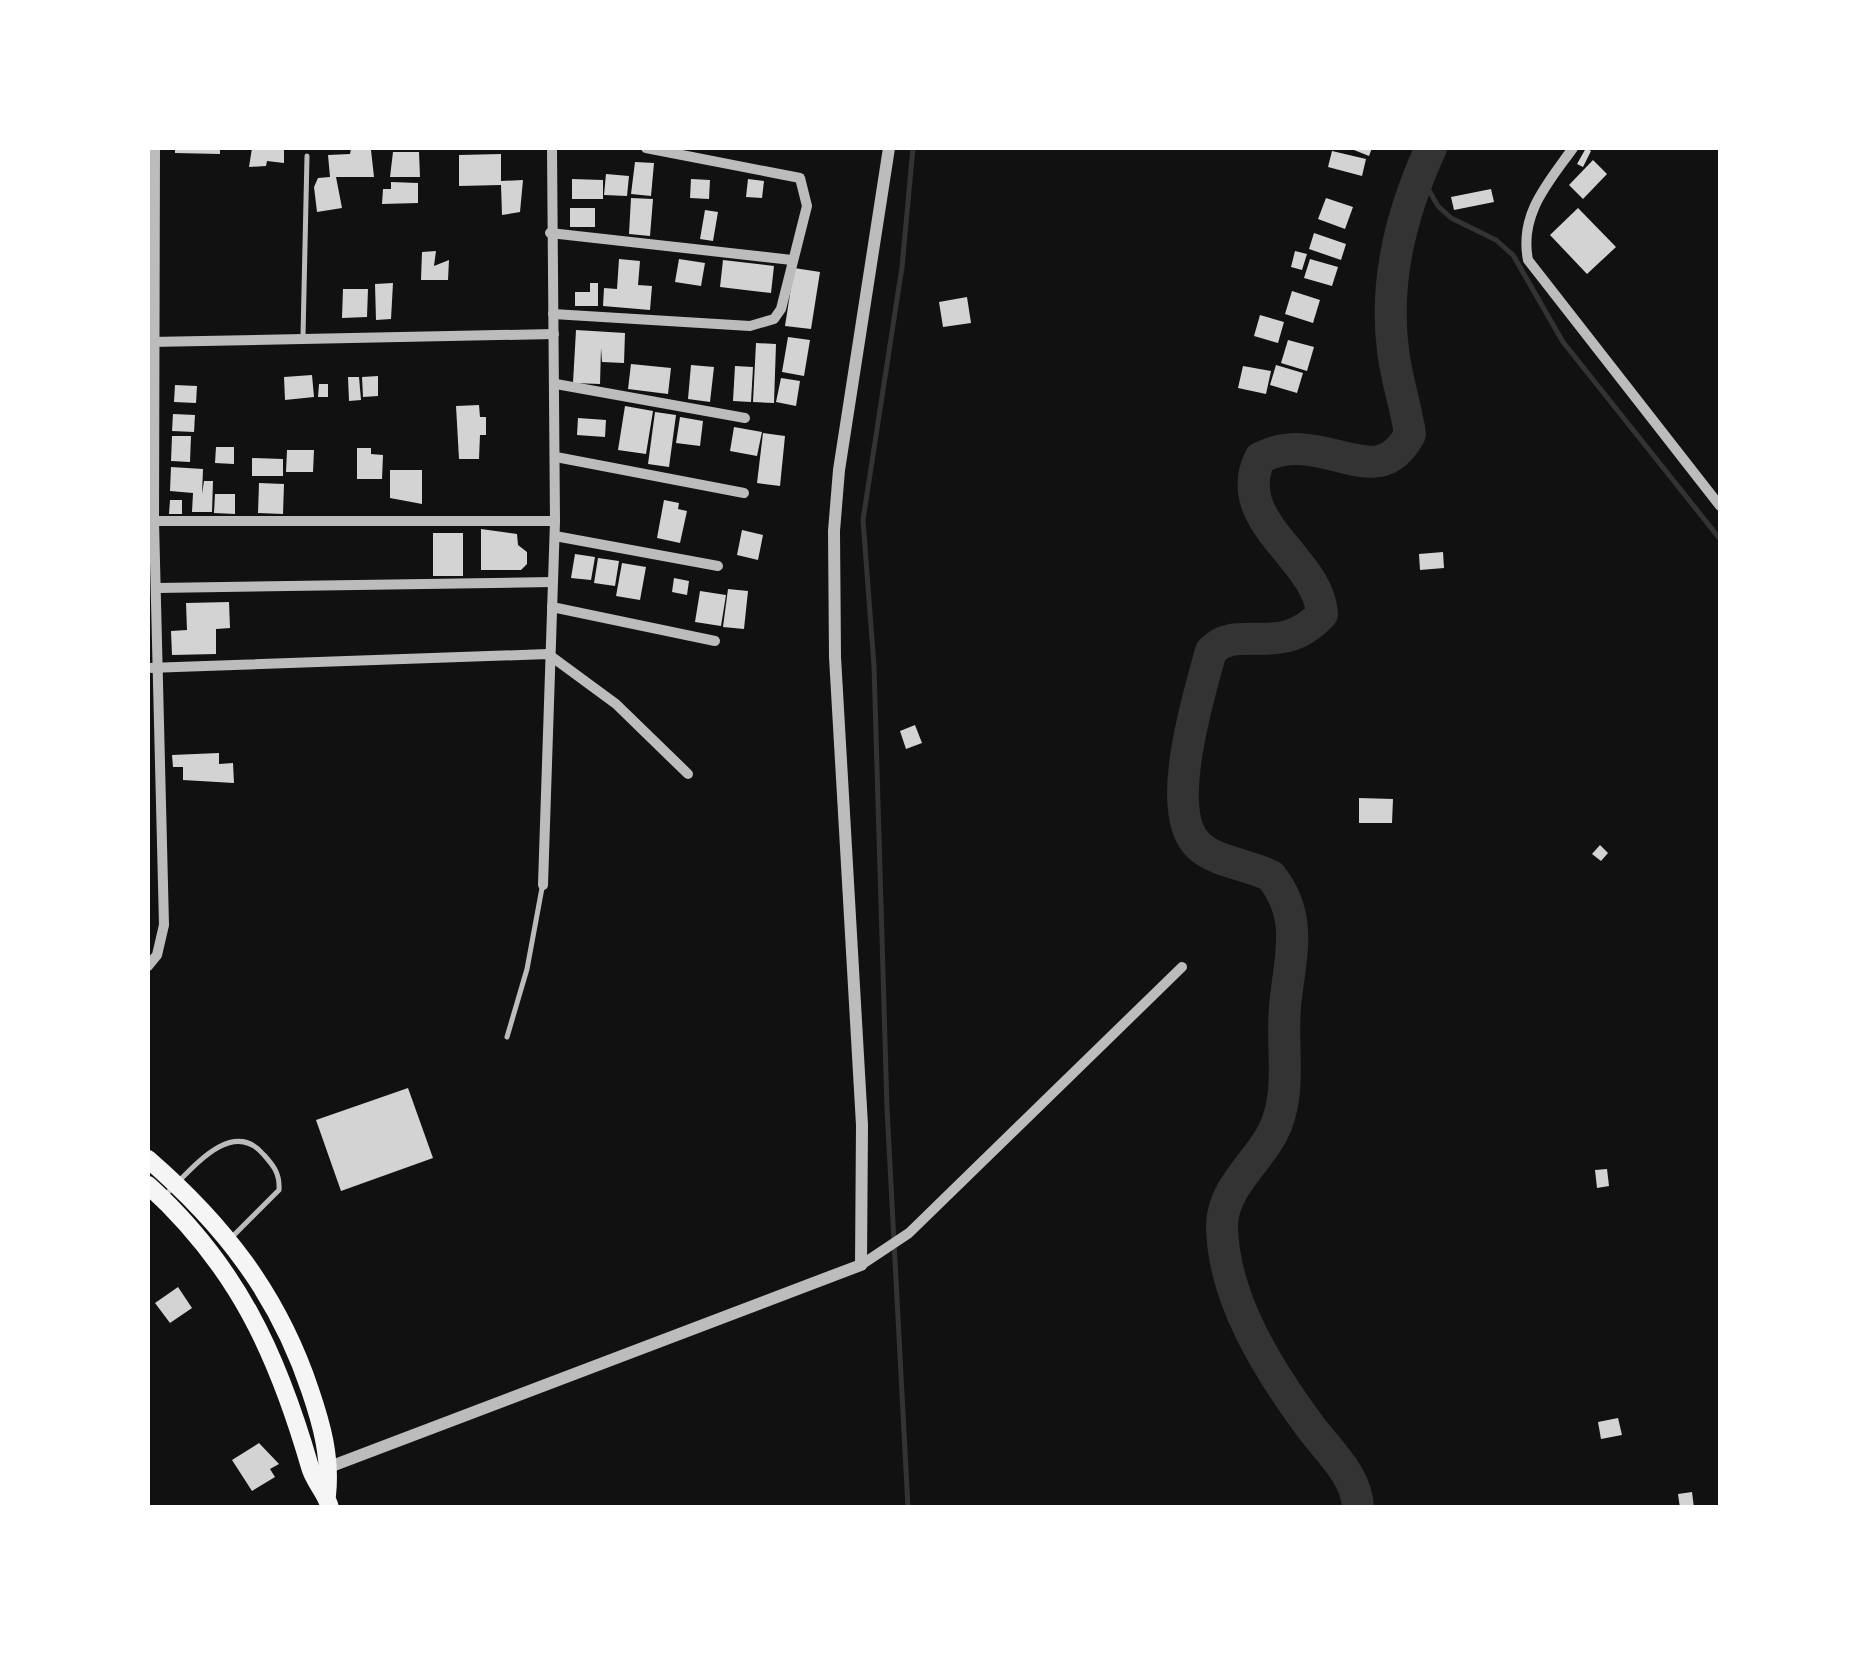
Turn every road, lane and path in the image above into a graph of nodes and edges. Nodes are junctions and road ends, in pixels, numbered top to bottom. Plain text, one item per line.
1 (155, 148) edge
2 (552, 148) edge
3 (646, 148) edge
4 (889, 148) edge
5 (1573, 148) edge
6 (306, 156) dead end
7 (550, 233) junction
8 (792, 260) junction
9 (553, 314) junction
10 (554, 334) junction
11 (302, 339) junction
12 (151, 342) edge
13 (556, 384) junction
14 (745, 418) dead end
15 (556, 458) junction
16 (744, 493) dead end
17 (1720, 506) edge
18 (151, 521) edge
19 (556, 521) junction
20 (554, 536) junction
21 (718, 566) dead end
22 (552, 582) junction
23 (157, 588) junction
24 (552, 607) junction
25 (715, 641) dead end
26 (548, 654) junction
27 (153, 668) edge
28 (688, 774) dead end
29 (543, 884) joint
30 (148, 966) edge
31 (1182, 966) dead end
32 (506, 1037) dead end
33 (148, 1159) edge
34 (177, 1184) junction
35 (155, 1192) edge
36 (230, 1239) junction
37 (214, 1253) junction
38 (862, 1264) junction
39 (330, 1467) junction
40 (312, 1473) junction
41 (328, 1501) edge

1 - 12 street
2 - 7 street
3 - 8 street
4 - 38 street
5 - 17 street
6 - 11 lane
7 - 8 street
7 - 9 street
8 - 9 street
9 - 10 street
10 - 11 street
10 - 13 street
11 - 12 street
12 - 18 street
13 - 14 street
13 - 15 street
15 - 16 street
15 - 19 street
18 - 19 street
18 - 23 street
19 - 20 street
20 - 21 street
20 - 22 street
22 - 23 street
22 - 24 street
23 - 27 street
24 - 25 street
24 - 26 street
26 - 27 street
26 - 28 street
26 - 29 street
27 - 30 street
29 - 32 lane
31 - 38 street
33 - 34 highway
34 - 35 lane
34 - 36 highway
34 - 36 lane
35 - 37 highway
36 - 37 lane
36 - 39 highway
37 - 40 highway
38 - 39 street
39 - 40 street
39 - 41 highway
40 - 41 highway

